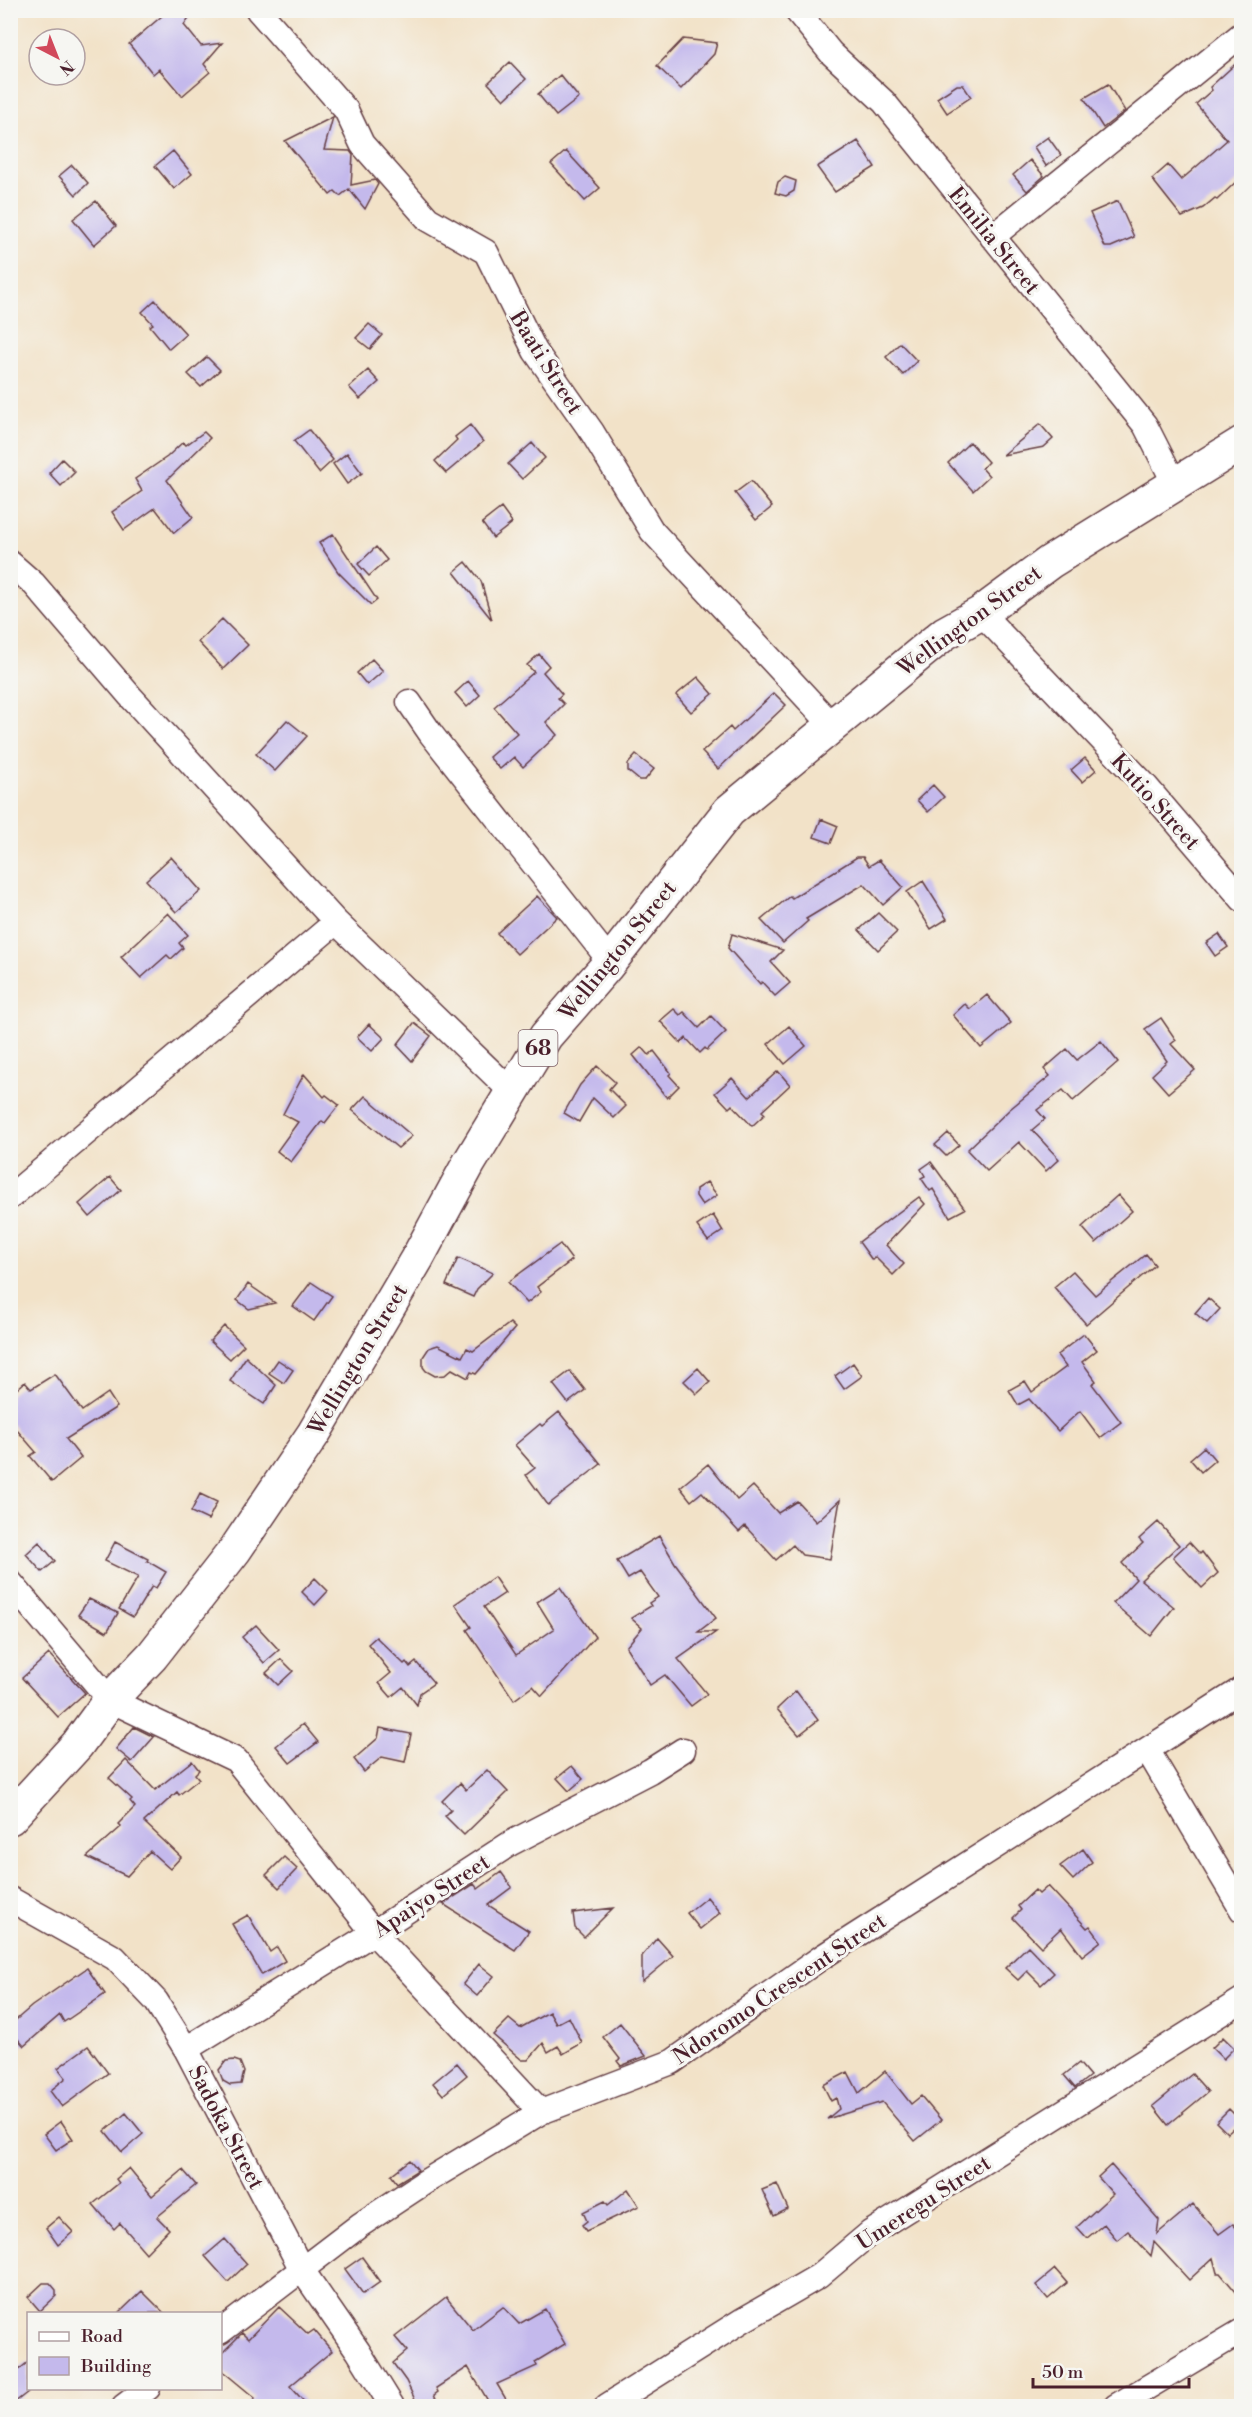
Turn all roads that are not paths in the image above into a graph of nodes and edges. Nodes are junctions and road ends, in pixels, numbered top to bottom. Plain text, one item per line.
1 (258, 10) edge
2 (796, 10) edge
3 (1242, 34) edge
4 (993, 237) junction
5 (1242, 443) edge
6 (1175, 484) junction
7 (10, 563) edge
8 (981, 613) junction
9 (409, 702) dead end
10 (831, 724) junction
11 (1242, 899) edge
12 (336, 922) junction
13 (610, 961) junction
14 (512, 1092) junction
15 (10, 1197) edge
16 (10, 1582) edge
17 (1242, 1689) edge
18 (110, 1700) junction
19 (682, 1750) dead end
20 (1148, 1751) junction
21 (10, 1818) edge
22 (10, 1899) edge
23 (1242, 1910) edge
24 (374, 1933) junction
25 (1242, 2000) edge
26 (186, 2049) junction
27 (541, 2112) junction
28 (302, 2270) junction
29 (222, 2330) edge
30 (1242, 2331) edge
31 (145, 2390) edge
32 (124, 2406) edge
33 (392, 2406) edge
34 (607, 2406) edge
35 (1116, 2406) edge

1 - 10 street, Baati Street
2 - 4 street, Emilia Street
3 - 4 street
4 - 6 street, Emilia Street
5 - 6 main road, Wellington Street / 68
6 - 8 main road, Wellington Street / 68
7 - 12 street
8 - 10 main road, Wellington Street / 68
8 - 11 street, Kutio Street
9 - 13 street
10 - 13 main road, Wellington Street / 68
12 - 14 street
12 - 15 street
13 - 14 main road, Wellington Street / 68
14 - 18 main road, Wellington Street / 68
16 - 18 street
17 - 20 street, Ndoromo Crescent Street
18 - 21 main road, Wellington Street / 68
18 - 24 street
19 - 24 street, Apaiyo Street
20 - 23 street
20 - 27 street, Ndoromo Crescent Street
22 - 26 street, Sadoka Street
24 - 26 street, Apaiyo Street
24 - 27 street
25 - 34 street, Umeregu Street
26 - 28 street, Sadoka Street
27 - 28 street, Ndoromo Crescent Street
28 - 29 street, Ndoromo Crescent Street
28 - 33 street, Sadoka Street
30 - 35 street
31 - 32 street

